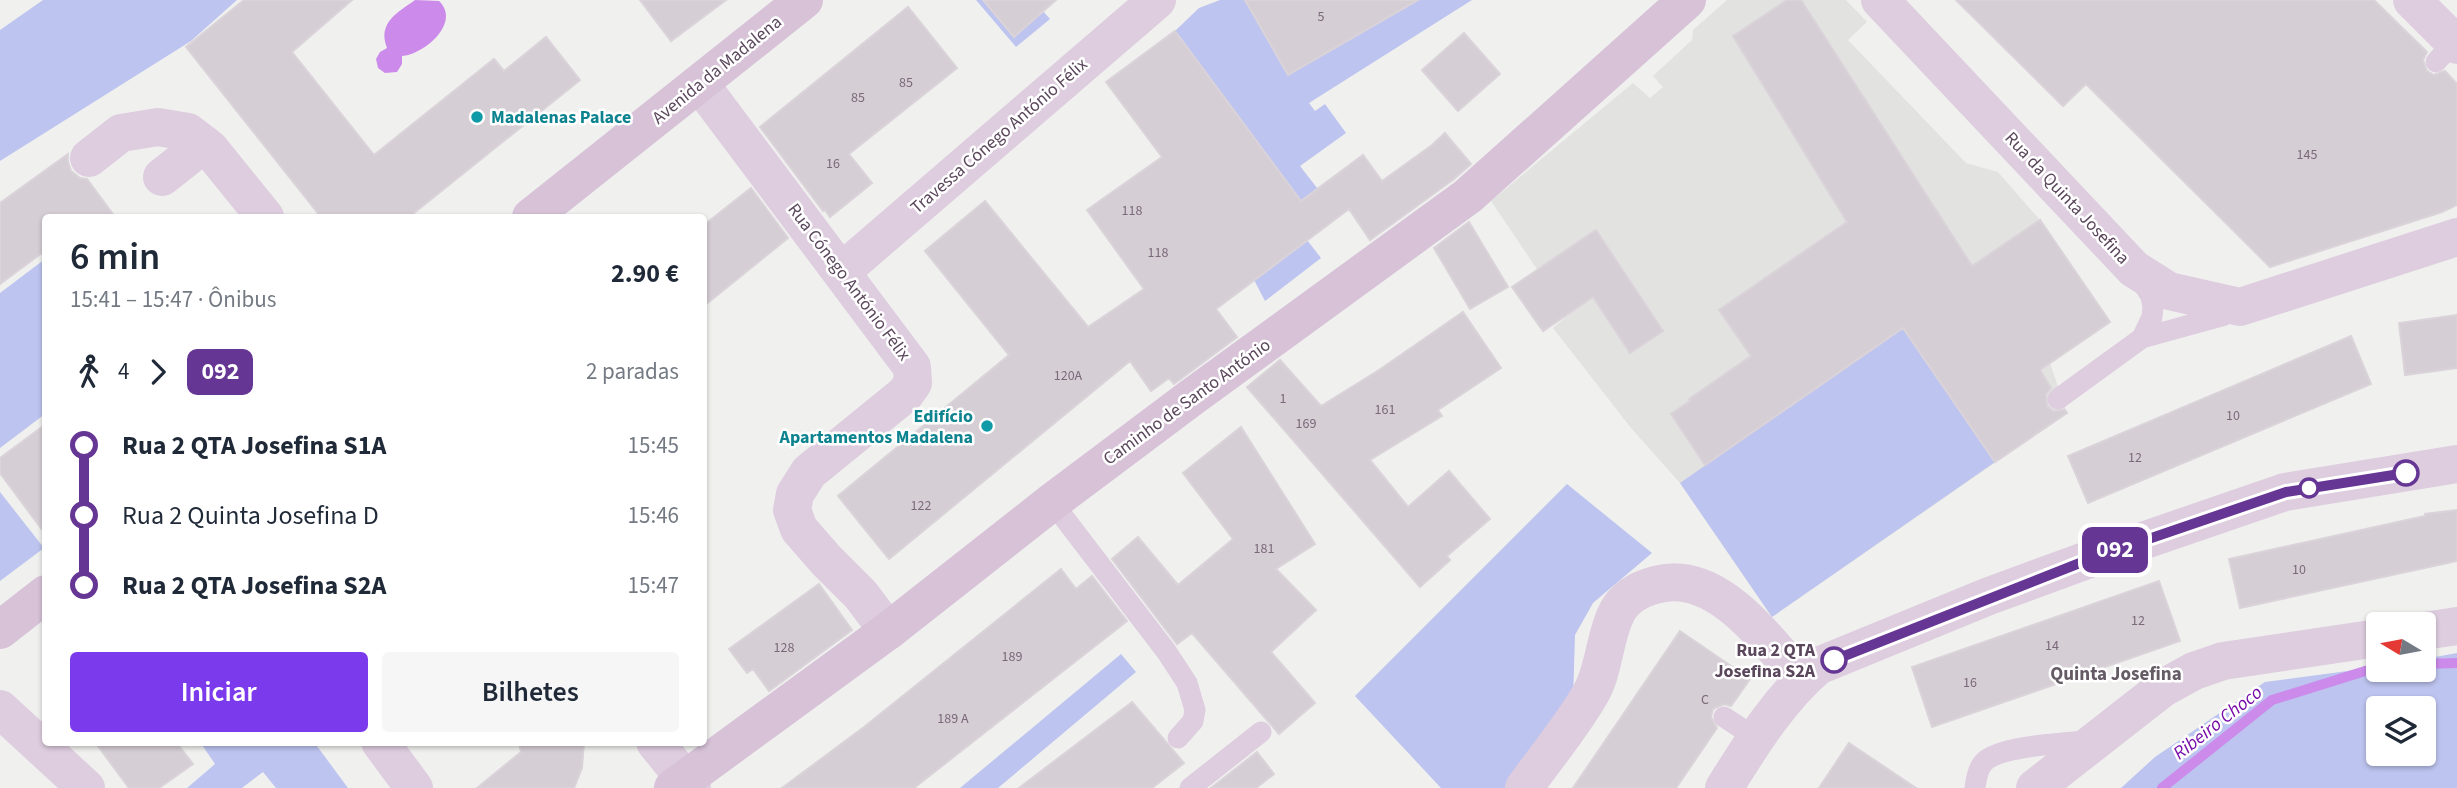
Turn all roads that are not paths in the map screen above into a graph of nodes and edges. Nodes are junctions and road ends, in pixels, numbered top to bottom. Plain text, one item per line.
1 (804, 0) edge
2 (1157, 0) edge
3 (1687, 0) edge
4 (1880, 0) edge
5 (2412, 0) edge
6 (2449, 49) edge
7 (700, 84) junction
8 (204, 144) junction
9 (89, 158) dead end
10 (162, 177) dead end
11 (262, 214) edge
12 (534, 214) edge
13 (2457, 237) edge
14 (2134, 269) junction
15 (841, 272) junction
16 (2240, 307) junction
17 (2143, 338) junction
18 (2058, 399) dead end
19 (2457, 464) edge
20 (1052, 502) junction
21 (42, 597) edge
22 (2457, 626) edge
23 (2436, 629) edge
24 (0, 630) edge
25 (888, 631) junction
26 (2366, 640) edge
27 (1802, 680) junction
28 (0, 709) edge
29 (1724, 717) dead end
30 (1261, 732) dead end
31 (1178, 738) dead end
32 (1756, 738) junction
33 (2096, 741) junction
34 (383, 746) edge
35 (658, 746) edge
36 (683, 785) edge
37 (86, 788) edge
38 (414, 788) edge
39 (1190, 788) edge
40 (1524, 788) edge
41 (1724, 788) edge
42 (1975, 788) edge
43 (2035, 788) edge

1 - 7 street, Avenida da Madalena
2 - 15 street, Travessa Cónego António Félix
3 - 20 street, Caminho de Santo António
4 - 14 street, Rua da Quinta Josefina
5 - 6 street
7 - 12 street, Avenida da Madalena
7 - 15 street, Rua Cónego António Félix
8 - 9 street
8 - 10 street
8 - 11 street
13 - 16 street
14 - 16 street, Rua da Quinta Josefina
14 - 17 lane
15 - 25 street, Rua Cónego António Félix
16 - 17 lane
17 - 18 lane
19 - 27 street
20 - 25 street, Caminho de Santo António
20 - 31 lane
21 - 24 street
22 - 23 street
25 - 36 street, Caminho de Santo António
26 - 33 street
27 - 32 street
27 - 40 street
28 - 37 street
29 - 32 lane
30 - 39 lane
32 - 41 street
33 - 42 lane
33 - 43 street
34 - 38 street
35 - 36 street

